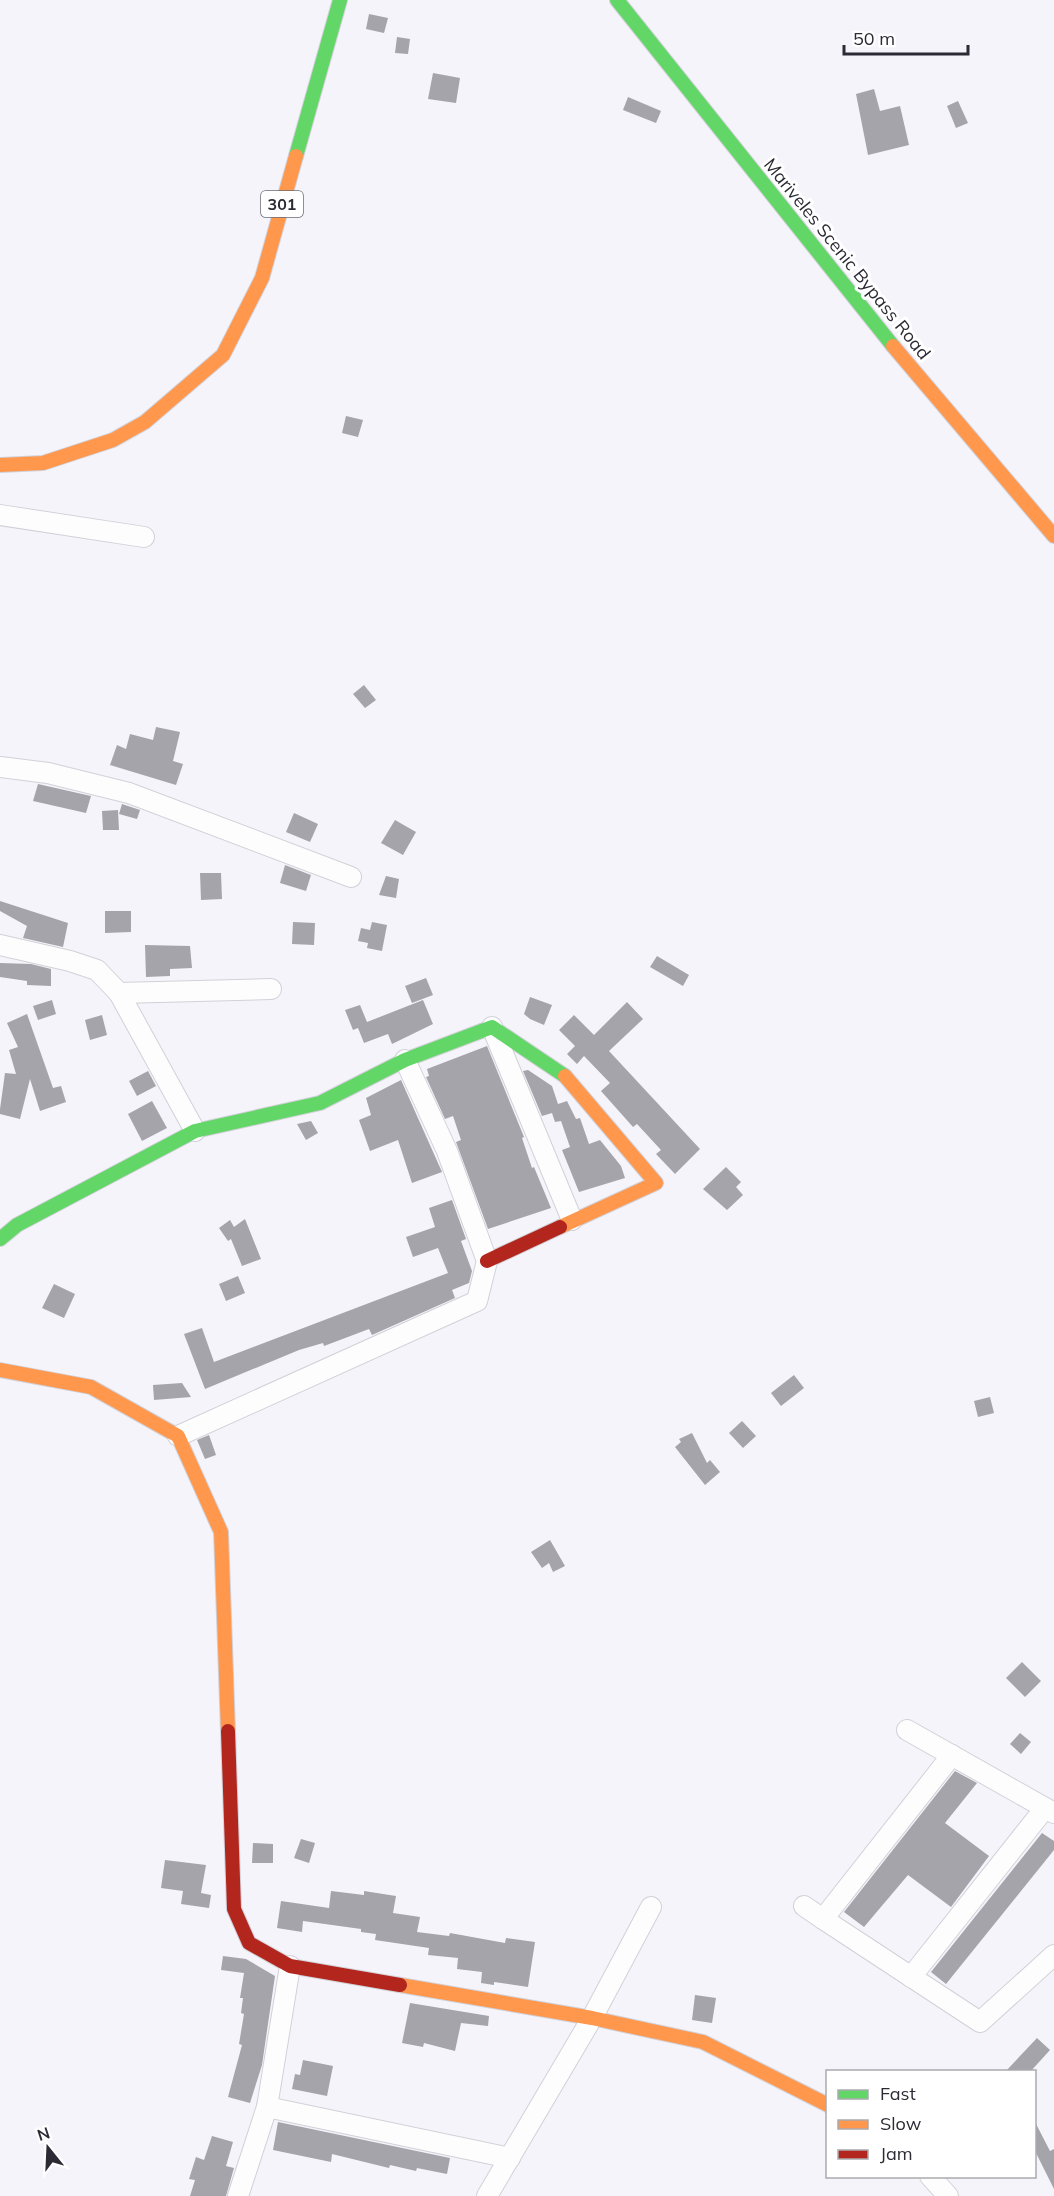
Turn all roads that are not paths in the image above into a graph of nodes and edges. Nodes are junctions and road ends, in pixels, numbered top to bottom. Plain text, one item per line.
1 (340, 0) edge
2 (617, 0) edge
3 (0, 465) edge
4 (0, 515) edge
5 (1054, 536) edge
6 (144, 537) dead end
7 (0, 767) edge
8 (351, 877) dead end
9 (0, 945) edge
10 (271, 989) dead end
11 (119, 993) junction
12 (492, 1027) junction
13 (405, 1060) junction
14 (195, 1131) junction
15 (572, 1220) junction
16 (0, 1239) edge
17 (487, 1260) junction
18 (0, 1370) edge
19 (178, 1436) junction
20 (907, 1730) dead end
21 (952, 1755) junction
22 (1049, 1810) edge
23 (804, 1906) dead end
24 (651, 1907) dead end
25 (823, 1919) junction
26 (1054, 1955) edge
27 (290, 1966) junction
28 (911, 1977) junction
29 (592, 2018) junction
30 (826, 2103) edge
31 (267, 2107) junction
32 (510, 2158) junction
33 (932, 2178) edge
34 (238, 2196) edge
35 (487, 2196) edge
36 (948, 2196) edge

1 - 3 street, 301
2 - 5 street, Mariveles Scenic Bypass Road
4 - 6 street
7 - 8 street
9 - 11 street
10 - 11 street
11 - 14 street
12 - 13 street
12 - 15 street
12 - 15 street
13 - 14 street
13 - 17 street
14 - 16 street
15 - 17 street
17 - 19 street
18 - 19 street
19 - 27 street
20 - 21 street
21 - 22 street
21 - 25 street
22 - 28 street
23 - 25 street
24 - 29 street
25 - 28 street
26 - 28 street
27 - 29 street
27 - 31 street
29 - 30 street
29 - 32 street
31 - 32 street
31 - 34 street
32 - 35 street
33 - 36 street

